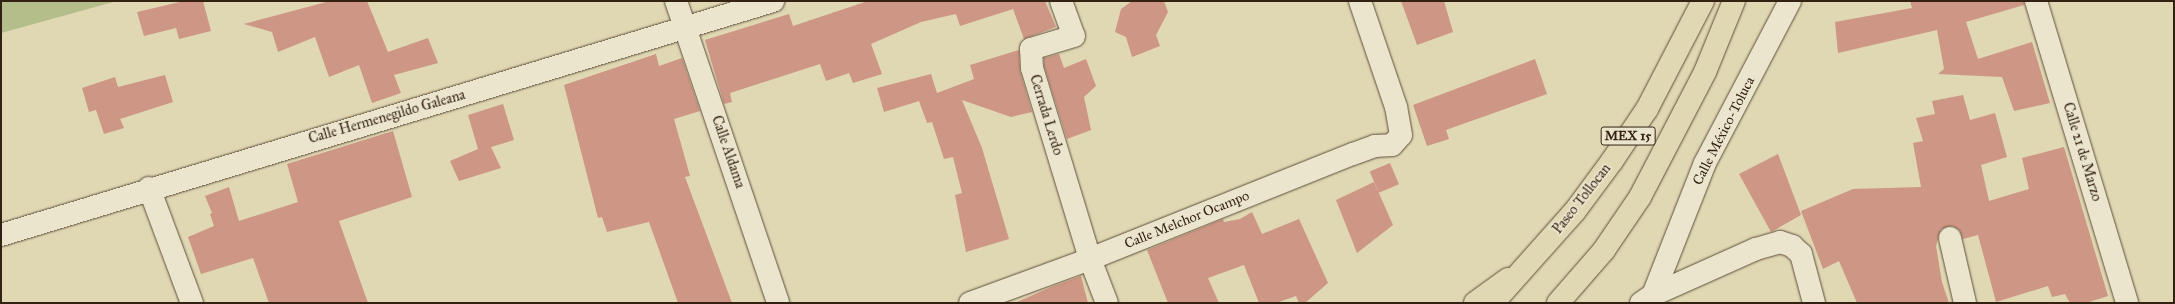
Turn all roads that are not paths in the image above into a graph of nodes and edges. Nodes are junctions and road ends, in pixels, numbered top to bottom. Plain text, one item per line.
1 (676, 1) edge
2 (773, 1) edge
3 (1061, 1) edge
4 (1360, 1) edge
5 (1703, 1) edge
6 (1734, 1) edge
7 (1790, 1) edge
8 (2036, 1) edge
9 (687, 29) junction
10 (149, 188) junction
11 (1, 235) edge
12 (1950, 238) dead end
13 (1090, 259) junction
14 (1534, 259) junction
15 (1647, 299) edge
16 (192, 303) edge
17 (778, 303) edge
18 (970, 303) edge
19 (1107, 303) edge
20 (1475, 303) edge
21 (1493, 303) edge
22 (1558, 303) edge
23 (1814, 303) edge
24 (1965, 303) edge
25 (2127, 303) edge

1 - 9 street, Calle Aldama
2 - 9 street, Calle Hermenegildo Galeana
3 - 13 street, Cerrada Lerdo
4 - 13 street, Calle Melchor Ocampo
5 - 14 main road, Paseo Tollocan / MEX 15
6 - 22 main road
7 - 15 street, Calle México-Toluca
8 - 25 street, Calle 21 de Marzo
9 - 10 street, Calle Hermenegildo Galeana
9 - 17 street, Calle Aldama
10 - 11 street, Calle Hermenegildo Galeana
10 - 16 street
12 - 24 street
13 - 18 street, Calle Melchor Ocampo
13 - 19 street
14 - 20 main road
14 - 21 main road, Paseo Tollocan / MEX 15
15 - 23 street

